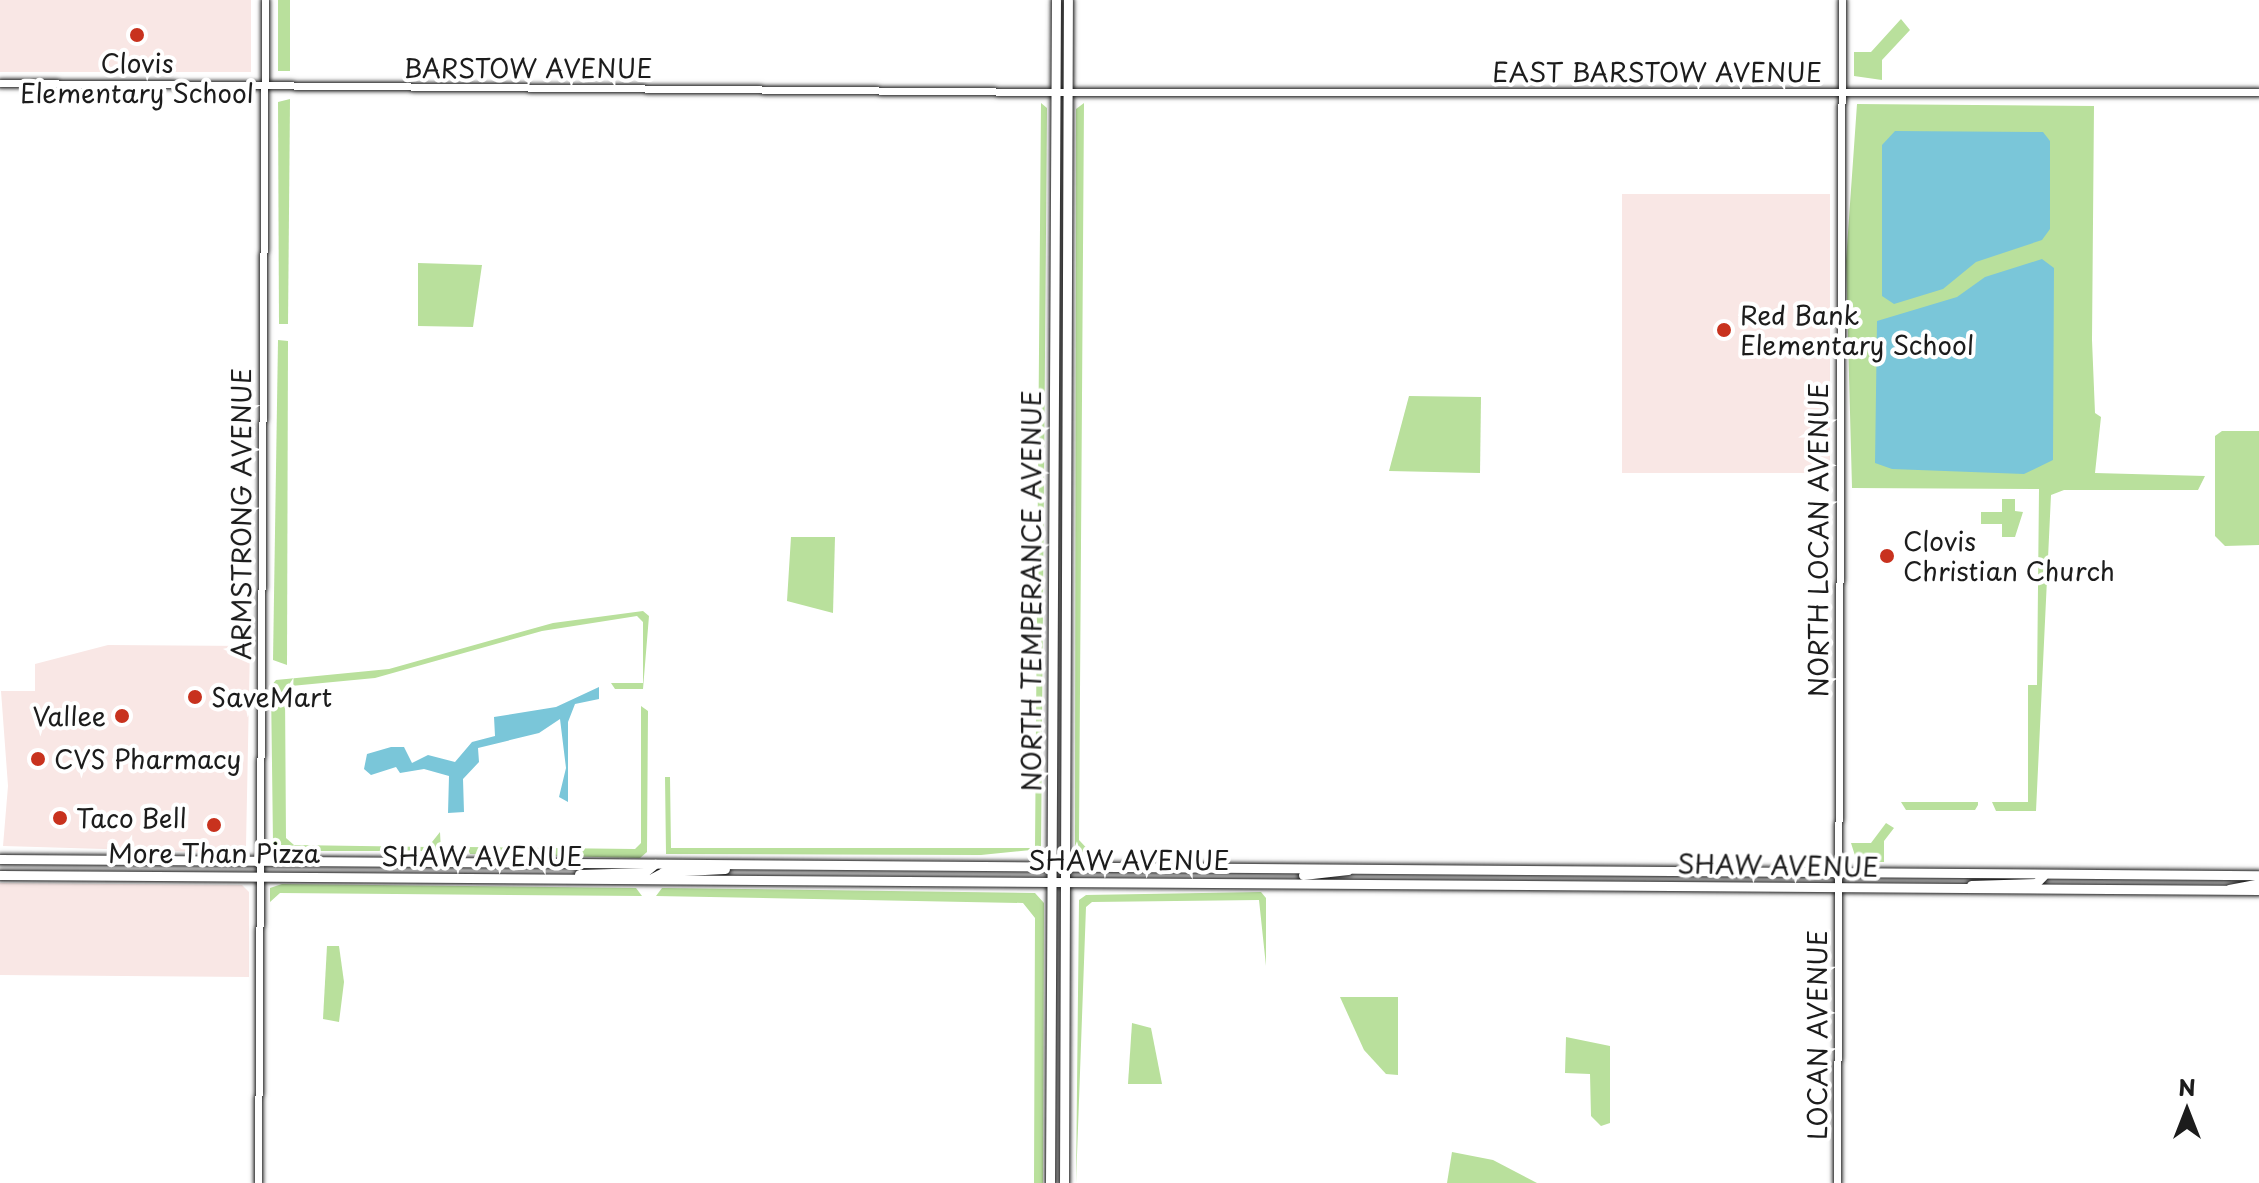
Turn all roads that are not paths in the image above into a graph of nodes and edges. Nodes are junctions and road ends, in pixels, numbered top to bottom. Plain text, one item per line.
1 (265, 0) edge
2 (1056, 0) edge
3 (1068, 0) edge
4 (1842, 0) edge
5 (0, 83) edge
6 (265, 85) junction
7 (1056, 92) junction
8 (1068, 92) junction
9 (1841, 92) junction
10 (2259, 92) edge
11 (0, 859) edge
12 (260, 862) junction
13 (655, 864) junction
14 (748, 865) junction
15 (1051, 866) junction
16 (1067, 866) junction
17 (1355, 867) junction
18 (1455, 867) junction
19 (1838, 872) junction
20 (0, 875) edge
21 (2259, 875) edge
22 (2043, 876) junction
23 (259, 877) junction
24 (556, 879) junction
25 (649, 880) junction
26 (1272, 881) junction
27 (1373, 881) junction
28 (1051, 883) junction
29 (1066, 883) junction
30 (2259, 883) edge
31 (1837, 888) junction
32 (2229, 889) junction
33 (1952, 890) junction
34 (2259, 890) edge
35 (258, 1183) edge
36 (1050, 1183) edge
37 (1064, 1183) edge
38 (1837, 1183) edge

1 - 6 street, ARMSTRONG AVENUE
2 - 7 main road, NORTH TEMPERANCE AVENUE
3 - 8 main road, NORTH TEMPERANCE AVENUE
4 - 9 street, NORTH LOCAN AVENUE
5 - 6 street, BARSTOW AVENUE
6 - 7 street, BARSTOW AVENUE
6 - 12 street, ARMSTRONG AVENUE
7 - 8 street, EAST BARSTOW AVENUE
7 - 15 main road, NORTH TEMPERANCE AVENUE
8 - 9 street, EAST BARSTOW AVENUE
8 - 16 main road, NORTH TEMPERANCE AVENUE
9 - 10 street, EAST BARSTOW AVENUE
9 - 19 street, NORTH LOCAN AVENUE
11 - 12 main road, SHAW AVENUE
12 - 13 main road, SHAW AVENUE
12 - 23 street, ARMSTRONG AVENUE
13 - 14 main road, SHAW AVENUE
13 - 24 main road
14 - 15 main road, SHAW AVENUE
14 - 25 main road
15 - 16 main road, SHAW AVENUE
15 - 28 main road, NORTH TEMPERANCE AVENUE
16 - 17 main road, SHAW AVENUE
16 - 29 main road, NORTH TEMPERANCE AVENUE
17 - 18 main road, SHAW AVENUE
17 - 26 main road
18 - 19 main road, SHAW AVENUE
18 - 27 main road
19 - 22 main road, SHAW AVENUE
19 - 31 street, NORTH LOCAN AVENUE
20 - 23 main road, SHAW AVENUE
21 - 22 main road, SHAW AVENUE
22 - 33 main road
23 - 24 main road, SHAW AVENUE
23 - 35 street, ARMSTRONG AVENUE
24 - 25 main road, SHAW AVENUE
25 - 28 main road, SHAW AVENUE
26 - 27 main road, SHAW AVENUE
26 - 29 main road, SHAW AVENUE
27 - 31 main road, SHAW AVENUE
28 - 29 main road, SHAW AVENUE
28 - 36 main road, NORTH TEMPERANCE AVENUE
29 - 37 main road, NORTH TEMPERANCE AVENUE
30 - 32 main road
31 - 33 main road, SHAW AVENUE
31 - 38 street, LOCAN AVENUE
32 - 33 main road, SHAW AVENUE
32 - 34 main road, SHAW AVENUE

